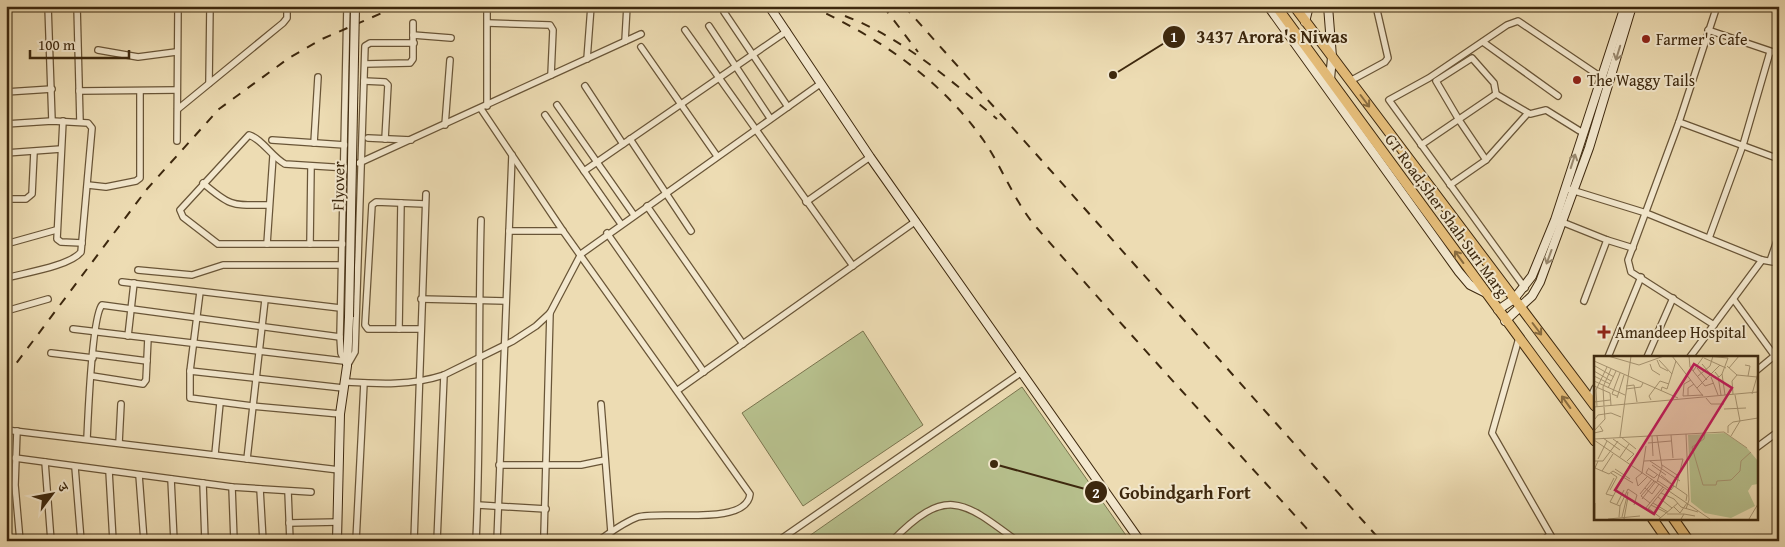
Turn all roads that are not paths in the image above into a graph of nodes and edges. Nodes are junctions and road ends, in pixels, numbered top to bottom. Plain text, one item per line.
1 (12, 6) edge
2 (48, 6) edge
3 (77, 6) edge
4 (178, 6) edge
5 (210, 6) edge
6 (287, 6) edge
7 (347, 6) edge
8 (355, 6) edge
9 (487, 6) edge
10 (591, 6) edge
11 (627, 6) edge
12 (770, 6) edge
13 (1268, 6) edge
14 (1276, 6) edge
15 (1294, 6) edge
16 (1309, 6) edge
17 (1328, 6) edge
18 (1376, 6) edge
19 (1626, 6) edge
20 (1632, 6) edge
21 (1717, 6) edge
22 (6, 7) edge
23 (724, 12) dead end
24 (1306, 22) junction
25 (413, 23) dead end
26 (488, 23) junction
27 (709, 26) dead end
28 (685, 30) dead end
29 (1708, 30) junction
30 (787, 31) junction
31 (641, 34) dead end
32 (413, 35) junction
33 (451, 38) dead end
34 (625, 41) junction
35 (1483, 42) junction
36 (414, 43) junction
37 (641, 47) dead end
38 (98, 50) dead end
39 (176, 52) junction
40 (1770, 52) junction
41 (752, 54) junction
42 (1779, 54) edge
43 (1332, 57) junction
44 (587, 59) junction
45 (450, 60) dead end
46 (365, 64) junction
47 (735, 66) junction
48 (318, 76) dead end
49 (551, 76) junction
50 (1601, 77) junction
51 (718, 78) junction
52 (1330, 80) junction
53 (364, 81) junction
54 (1350, 81) junction
55 (209, 83) junction
56 (820, 84) junction
57 (585, 86) dead end
58 (52, 89) junction
59 (177, 90) junction
60 (79, 91) junction
61 (140, 91) junction
62 (6, 92) edge
63 (1496, 94) junction
64 (1558, 96) dead end
65 (679, 104) junction
66 (558, 105) dead end
67 (487, 106) junction
68 (788, 107) junction
69 (178, 109) junction
70 (481, 109) junction
71 (1528, 113) junction
72 (545, 115) dead end
73 (770, 118) junction
74 (1459, 120) junction
75 (52, 121) junction
76 (63, 121) junction
77 (80, 122) junction
78 (1679, 122) junction
79 (6, 124) edge
80 (445, 125) junction
81 (754, 129) junction
82 (1583, 133) junction
83 (368, 138) dead end
84 (385, 139) junction
85 (630, 139) junction
86 (272, 140) dead end
87 (413, 140) junction
88 (177, 141) dead end
89 (314, 143) junction
90 (623, 144) junction
91 (345, 145) junction
92 (1421, 145) junction
93 (1743, 145) junction
94 (61, 149) junction
95 (34, 152) junction
96 (6, 153) edge
97 (512, 155) junction
98 (273, 156) junction
99 (717, 156) junction
100 (870, 157) junction
101 (1779, 159) edge
102 (1486, 160) junction
103 (361, 162) junction
104 (597, 162) junction
105 (311, 167) junction
106 (345, 169) junction
107 (584, 171) junction
108 (203, 183) junction
109 (1450, 185) junction
110 (88, 186) junction
111 (1565, 188) junction
112 (1574, 190) junction
113 (665, 193) junction
114 (426, 194) dead end
115 (6, 199) edge
116 (806, 202) junction
117 (401, 203) junction
118 (425, 204) junction
119 (269, 205) junction
120 (647, 206) junction
121 (1646, 213) junction
122 (634, 215) junction
123 (481, 220) dead end
124 (916, 221) junction
125 (1562, 222) junction
126 (621, 224) junction
127 (56, 230) junction
128 (509, 231) junction
129 (563, 231) junction
130 (691, 231) dead end
131 (607, 234) junction
132 (1779, 235) edge
133 (1709, 238) junction
134 (1607, 240) junction
135 (6, 244) edge
136 (82, 244) junction
137 (267, 244) junction
138 (310, 244) junction
139 (343, 244) junction
140 (1633, 248) junction
141 (581, 254) junction
142 (1762, 260) junction
143 (1770, 261) junction
144 (1779, 263) edge
145 (341, 265) junction
146 (853, 266) junction
147 (138, 270) dead end
148 (1641, 277) junction
149 (6, 278) edge
150 (122, 282) dead end
151 (134, 283) junction
152 (1525, 288) junction
153 (200, 292) junction
154 (1486, 293) junction
155 (1673, 298) junction
156 (48, 299) dead end
157 (421, 299) junction
158 (1514, 299) junction
159 (265, 300) junction
160 (1734, 300) junction
161 (479, 301) junction
162 (506, 301) junction
163 (1584, 301) dead end
164 (340, 308) junction
165 (1521, 308) junction
166 (131, 309) junction
167 (6, 310) edge
168 (1498, 310) junction
169 (550, 313) junction
170 (197, 318) junction
171 (1505, 321) junction
172 (1714, 324) junction
173 (261, 326) junction
174 (73, 329) dead end
175 (399, 329) junction
176 (420, 329) junction
177 (95, 332) junction
178 (128, 336) junction
179 (340, 337) junction
180 (148, 338) junction
181 (1519, 338) junction
182 (193, 344) junction
183 (743, 344) junction
184 (504, 345) junction
185 (258, 352) junction
186 (51, 354) dead end
187 (1777, 354) edge
188 (93, 356) junction
189 (480, 356) junction
190 (1608, 356) edge
191 (1647, 356) edge
192 (1691, 356) edge
193 (147, 361) junction
194 (346, 363) junction
195 (1758, 369) edge
196 (190, 371) junction
197 (704, 372) junction
198 (1022, 372) junction
199 (444, 375) junction
200 (92, 376) junction
201 (255, 380) junction
202 (419, 382) junction
203 (364, 383) junction
204 (344, 385) junction
205 (678, 390) junction
206 (220, 403) junction
207 (1592, 403) edge
208 (121, 404) dead end
209 (601, 404) dead end
210 (252, 406) junction
211 (340, 414) junction
212 (6, 430) edge
213 (17, 431) junction
214 (1779, 431) edge
215 (87, 439) junction
216 (1594, 440) edge
217 (119, 443) junction
218 (1758, 447) edge
219 (215, 454) junction
220 (15, 458) junction
221 (247, 459) junction
222 (605, 460) junction
223 (45, 462) junction
224 (499, 465) junction
225 (547, 465) junction
226 (74, 467) junction
227 (339, 470) junction
228 (109, 471) junction
229 (139, 475) junction
230 (171, 479) junction
231 (203, 483) junction
232 (15, 485) junction
233 (6, 486) edge
234 (232, 487) junction
235 (260, 489) junction
236 (288, 491) junction
237 (311, 492) dead end
238 (478, 505) junction
239 (497, 507) junction
240 (546, 509) junction
241 (1653, 520) edge
242 (1674, 520) edge
243 (338, 522) junction
244 (289, 523) junction
245 (611, 532) junction
246 (544, 535) dead end
247 (1550, 535) junction
248 (20, 541) edge
249 (51, 541) edge
250 (81, 541) edge
251 (113, 541) edge
252 (144, 541) edge
253 (174, 541) edge
254 (205, 541) edge
255 (234, 541) edge
256 (263, 541) edge
257 (290, 541) edge
258 (337, 541) edge
259 (356, 541) edge
260 (414, 541) edge
261 (437, 541) edge
262 (476, 541) edge
263 (496, 541) edge
264 (598, 541) edge
265 (778, 541) edge
266 (892, 541) edge
267 (1017, 541) edge
268 (1140, 541) edge
269 (1542, 541) edge
270 (1554, 541) edge
271 (1668, 541) edge
272 (1689, 541) edge

1 - 22 street
2 - 58 street
3 - 60 street
4 - 39 street
5 - 55 street
6 - 55 street
7 - 91 street
8 - 194 street, Flyover, bridge
9 - 26 street
10 - 44 street
11 - 34 street
12 - 30 street
13 - 154 street
14 - 52 main road, GT Road;Sher Shah Suri Marg
15 - 24 main road, GT Road;Sher Shah Suri Marg
16 - 24 street
17 - 43 street
18 - 54 street
19 - 50 street
20 -> 112 street
21 - 29 street
23 - 41 street
24 - 43 main road, GT Road;Sher Shah Suri Marg
25 - 32 street
26 - 49 street
26 - 67 street
27 - 47 street
28 - 51 street
29 - 40 street
29 - 78 street
30 - 41 street
30 - 56 street
31 - 34 street
32 - 33 street
32 - 36 street
34 - 44 street
35 - 50 street
35 - 64 street
35 - 92 street
36 - 46 street
36 - 46 street
37 - 65 street
38 - 39 street
39 - 59 street
40 - 42 street
40 - 93 street
41 - 47 street
41 - 68 street
43 - 52 street
43 - 54 main road, GT Road;Sher Shah Suri Marg
44 - 49 street
45 - 80 street
46 - 53 street
47 - 51 street
47 - 73 street
48 - 89 street
49 - 67 street
50 - 82 street
51 - 65 street
51 - 81 street
154 -> 52 main road, GT Road;Sher Shah Suri Marg
53 - 84 street
53 - 103 street
54 -> 158 main road, GT Road;Sher Shah Suri Marg
55 - 69 street
56 - 68 street
56 - 100 street
57 - 90 street
58 - 62 street
58 - 75 street
59 - 61 street
59 - 69 street
60 - 61 street
60 - 77 street
61 - 110 street
63 - 71 street
63 - 74 street
63 - 74 street
65 - 85 street
65 - 99 street
66 - 104 street
67 - 70 street
68 - 73 street
69 - 88 street
70 - 80 street
70 - 97 street
71 - 82 street
71 - 102 street
72 - 107 street
73 - 81 street
74 - 92 street
74 - 102 street
75 - 76 street
75 - 79 street
76 - 77 street
76 - 94 street
77 - 110 street
78 - 93 street
78 - 121 street
80 - 87 street
81 - 99 street
81 - 116 street
111 -> 82 street
83 - 84 street
84 - 87 street
85 - 90 street
85 - 113 street
86 - 89 street
87 - 103 street
89 - 91 street
90 - 104 street
91 - 106 street
92 - 109 street
93 - 101 street
93 - 133 street
94 - 95 street
94 - 127 street
95 - 96 street
95 - 115 street
97 - 128 street
97 - 129 street
98 - 105 street
98 - 108 street
98 - 119 street
99 - 113 street
100 - 116 street
100 - 124 street
102 - 109 street
103 - 106 street
103 - 194 street
104 - 107 street
104 - 122 street
105 - 106 street
105 - 138 street
106 - 139 street
107 - 126 street
108 - 119 street
108 - 137 street
109 - 152 street
110 - 136 street
111 - 112 street
111 - 152 street
112 - 121 street
112 - 125 street
113 - 120 street
113 - 130 street
114 - 118 street
116 - 146 street
117 - 118 street
117 - 175 street
117 - 175 street
118 - 157 street
119 - 137 street
120 - 122 street
120 - 183 street
121 - 133 street
121 - 140 street
122 - 126 street
123 - 161 street
124 - 146 street
124 - 198 street
125 - 134 street
125 -> 165 street
126 - 131 street
127 - 135 street
127 - 136 street
128 - 129 street
128 - 162 street
129 - 141 street
131 - 141 street
131 - 197 street
132 - 143 street
133 - 142 street
134 - 140 street
134 - 163 street
136 - 149 street
137 - 138 street
138 - 139 street
139 - 145 street
140 - 148 street
141 - 169 street
141 - 205 street
142 - 143 street
142 - 160 street
143 - 144 street
145 - 147 street
145 - 164 street
146 - 183 street
148 - 155 street
148 - 190 street
150 - 151 street
151 - 153 street
151 - 166 street
152 - 158 street
153 - 159 street
153 - 170 street
154 - 168 main road, GT Road;Sher Shah Suri Marg
155 - 172 street
155 - 191 street
156 - 167 street
157 - 161 street
157 - 176 street
158 - 165 main road, GT Road;Sher Shah Suri Marg
158 - 168 street
159 - 164 street
159 - 173 street
160 - 172 street
160 - 187 street
161 - 162 street
161 - 189 street
162 - 184 street
164 - 179 street
165 - 171 street
165 -> 207 main road, GT Road;Sher Shah Suri Marg
166 - 170 street
166 - 177 street
166 - 178 street
168 - 171 main road, GT Road;Sher Shah Suri Marg
169 - 184 street
169 - 225 street
170 - 173 street
170 - 182 street
171 - 181 main road, GT Road;Sher Shah Suri Marg
172 - 192 street
173 - 179 street
173 - 185 street
174 - 177 street
175 - 176 street
176 - 202 street
177 - 178 street
177 - 188 street
178 - 180 street
179 - 194 street
180 - 182 street
180 - 193 street
216 -> 181 main road, GT Road;Sher Shah Suri Marg
181 - 247 street
182 - 185 street
182 - 196 street
183 - 197 street
184 - 189 street
184 - 224 street
185 - 194 street
185 - 201 street
186 - 188 street
187 - 195 street
188 - 193 street
188 - 200 street
189 - 199 street
189 - 238 street
193 - 200 street
194 - 204 street, Flyover
196 - 201 street
196 - 206 street
197 - 205 street
198 - 265 street
198 - 268 street
199 - 202 street
199 - 261 street
200 - 215 street
201 - 204 street
201 - 210 street
202 - 203 street
202 - 260 street
203 - 204 street
203 - 259 street
204 - 211 street, Flyover
205 - 245 street
206 - 210 street
206 - 219 street
208 - 217 street
209 - 222 street
210 - 211 street
210 - 221 street
211 - 227 street, Flyover
212 - 213 street
213 - 215 street
213 - 220 street
214 - 218 street
215 - 217 street
217 - 219 street
219 - 221 street
220 - 223 street
220 - 232 street
221 - 227 street
222 - 225 street
222 - 245 street
223 - 226 street
223 - 249 street
224 - 225 street
224 - 239 street
225 - 240 street
226 - 228 street
226 - 250 street
227 - 243 street, Flyover
228 - 229 street
228 - 251 street
229 - 230 street
229 - 252 street
230 - 231 street
230 - 253 street
231 - 234 street
231 - 254 street
232 - 233 street
232 - 248 street
234 - 235 street
234 - 255 street
235 - 236 street
235 - 256 street
236 - 237 street
236 - 244 street
238 - 239 street
238 - 262 street
239 - 240 street
239 - 263 street
240 - 246 street
241 - 271 main road
242 - 272 main road
243 - 244 street
243 - 258 street, Flyover
244 - 257 street
245 - 264 street
247 - 269 street
247 - 270 street
266 - 267 street

